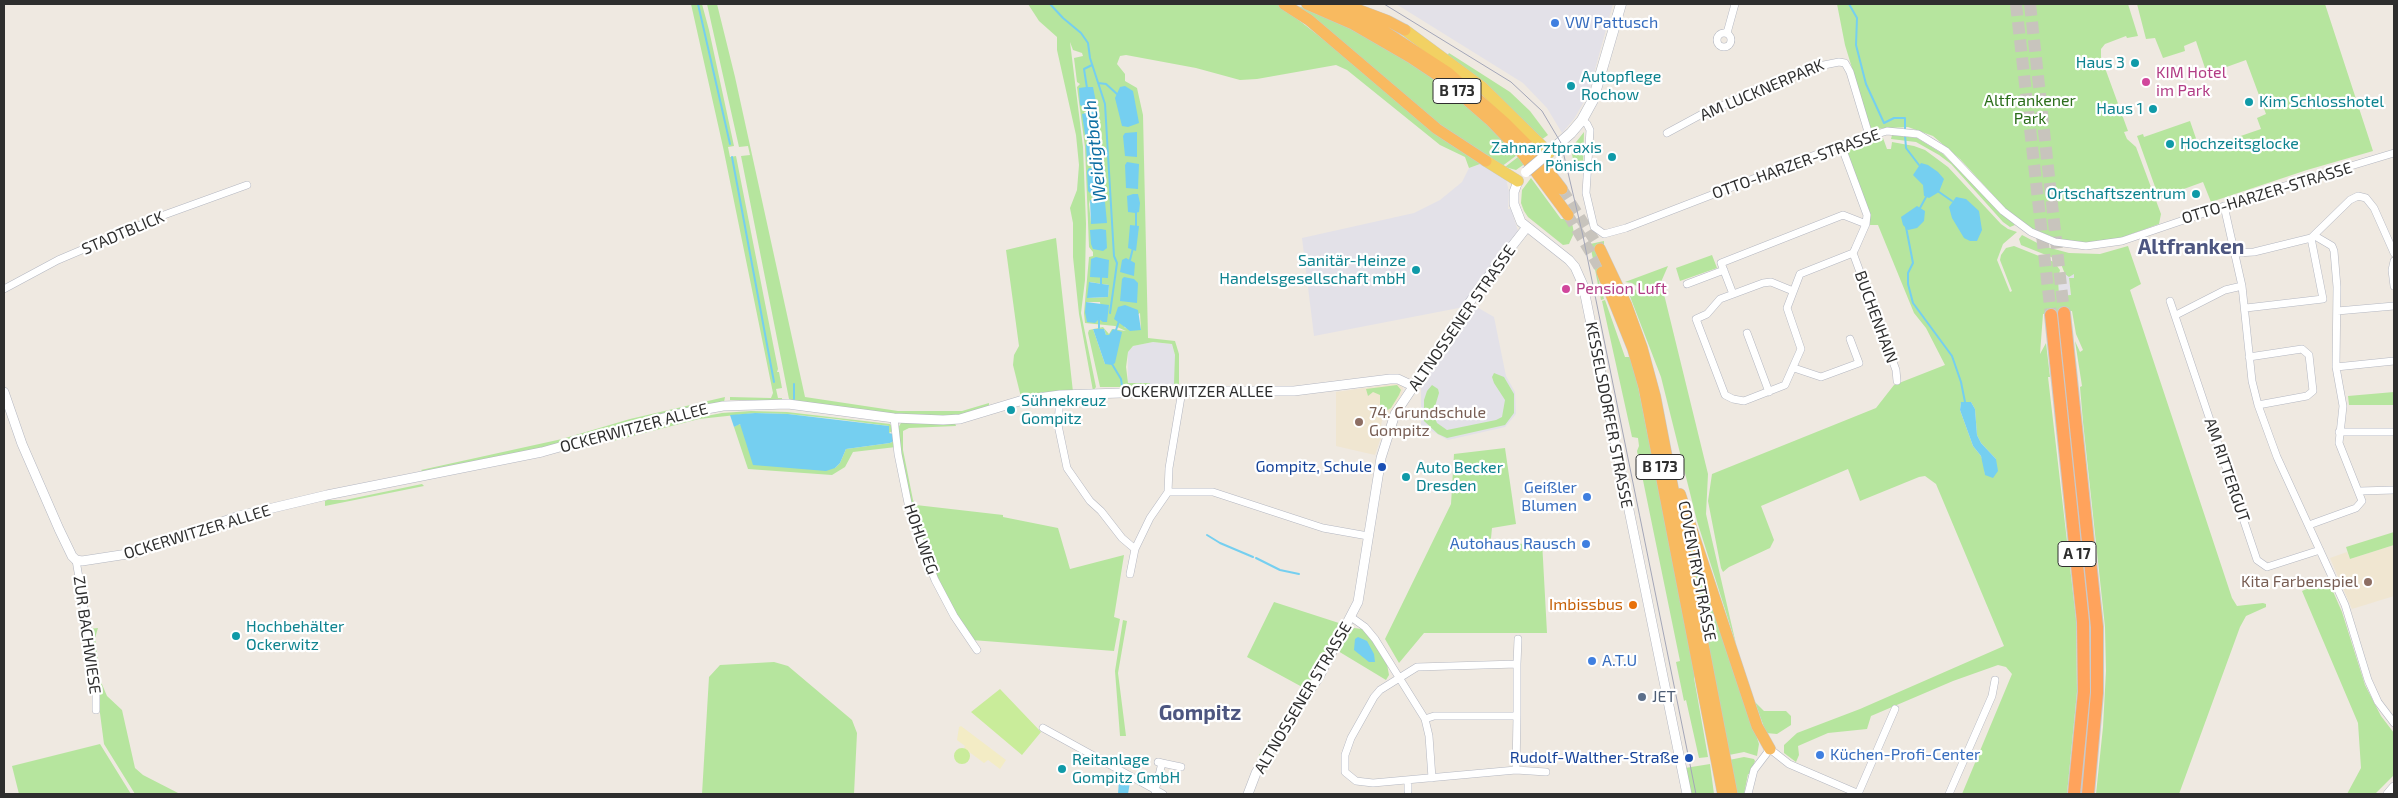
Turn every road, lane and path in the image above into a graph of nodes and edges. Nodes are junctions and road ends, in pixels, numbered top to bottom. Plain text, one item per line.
1 (1284, 4) edge
2 (1307, 4) edge
3 (1327, 4) edge
4 (1342, 4) edge
5 (1621, 4) edge
6 (1734, 4) edge
7 (1405, 30) joint
8 (1727, 33) dead end
9 (1582, 120) junction
10 (1666, 133) dead end
11 (1869, 135) junction
12 (1841, 145) junction
13 (2394, 153) edge
14 (1547, 154) junction
15 (1486, 161) joint
16 (1518, 181) junction
17 (247, 185) dead end
18 (1562, 189) tunnel mouth
19 (2224, 206) junction
20 (1568, 215) tunnel mouth
21 (1866, 224) junction
22 (1527, 227) junction
23 (2313, 237) junction
24 (1600, 249) tunnel mouth
25 (1852, 253) junction
26 (2237, 253) junction
27 (2394, 253) edge
28 (2394, 261) edge
29 (1724, 270) junction
30 (1602, 272) tunnel mouth
31 (1687, 284) dead end
32 (2242, 286) junction
33 (2394, 286) edge
34 (4, 289) edge
35 (1793, 291) junction
36 (1733, 294) junction
37 (2170, 301) dead end
38 (2394, 306) edge
39 (2246, 308) junction
40 (2337, 311) junction
41 (2064, 314) tunnel mouth
42 (2051, 315) tunnel mouth
43 (2176, 315) junction
44 (1747, 333) dead end
45 (1850, 339) dead end
46 (2249, 357) junction
47 (2394, 361) edge
48 (2336, 367) junction
49 (1794, 368) junction
50 (1897, 381) dead end
51 (1413, 386) junction
52 (1182, 390) junction
53 (4, 392) edge
54 (1769, 392) junction
55 (1060, 395) junction
56 (2258, 405) junction
57 (894, 418) junction
58 (2339, 432) junction
59 (2394, 432) edge
60 (1668, 459) junction
61 (2394, 490) edge
62 (2360, 491) junction
63 (1168, 492) junction
64 (2308, 526) junction
65 (1368, 536) junction
66 (1135, 549) junction
67 (2320, 550) junction
68 (76, 560) junction
69 (1130, 574) dead end
70 (1351, 617) junction
71 (1518, 639) dead end
72 (976, 650) dead end
73 (1517, 664) junction
74 (1399, 677) junction
75 (1995, 680) dead end
76 (1895, 709) dead end
77 (96, 710) dead end
78 (1517, 716) junction
79 (1425, 719) junction
80 (2394, 723) edge
81 (1042, 728) dead end
82 (1770, 749) junction
83 (1717, 763) junction
84 (1181, 767) dead end
85 (1516, 770) junction
86 (1546, 772) dead end
87 (1432, 778) junction
88 (1408, 780) junction
89 (2394, 787) edge
90 (1154, 790) junction
91 (1408, 791) dead end
92 (1163, 794) edge
93 (1248, 794) edge
94 (1687, 794) edge
95 (1718, 794) edge
96 (1723, 794) edge
97 (1732, 794) edge
98 (1748, 794) edge
99 (1858, 794) edge
100 (1949, 794) edge
101 (2074, 794) edge
102 (2088, 794) edge
103 (2388, 794) edge

1 - 15 highway
2 - 20 highway, B 173
3 - 18 highway, B 173
4 - 7 highway
5 - 9 main road
6 - 8 street
7 - 14 main road
9 - 12 street, OTTO-HARZER-STRASSE
9 - 14 main road
10 - 11 street, AM LUCKNERPARK
11 - 12 street, OTTO-HARZER-STRASSE
11 - 19 street, OTTO-HARZER-STRASSE
12 - 21 street
13 - 19 street, OTTO-HARZER-STRASSE
14 - 16 main road, bridge
15 - 16 main road
16 - 22 street, KESSELSDORFER STRASSE
17 - 34 street, STADTBLICK
19 - 26 street
21 - 25 street
21 - 29 street
22 - 51 street, ALTNOSSENER STRASSE
22 - 94 street, KESSELSDORFER STRASSE
23 - 26 street
23 - 27 street
23 - 39 street
23 - 40 street
24 - 60 highway, B 173
25 - 35 street
25 - 50 street, BUCHENHAIN
26 - 32 street
28 - 33 street
29 - 31 street
29 - 36 street
30 - 83 highway, COVENTRYSTRASSE / B 173
32 - 39 street
32 - 43 street
35 - 36 street
35 - 49 street
36 - 54 street
37 - 43 street, AM RITTERGUT
38 - 40 street
39 - 46 street
40 - 48 street
41 - 102 highway, A 17
42 - 101 highway, A 17
43 - 67 street, AM RITTERGUT
44 - 54 street
45 - 49 street
46 - 56 street
46 - 56 street
47 - 48 street
48 - 58 street
49 - 54 street
51 - 52 street, OCKERWITZER ALLEE
51 - 65 street, ALTNOSSENER STRASSE
52 - 55 street, OCKERWITZER ALLEE
52 - 63 street
53 - 68 street
55 - 57 street, OCKERWITZER ALLEE
55 - 66 street
56 - 64 street
57 - 68 street, OCKERWITZER ALLEE
57 - 72 street, HOHLWEG
58 - 59 street
58 - 62 street
60 - 82 highway
60 - 97 highway, B 173
61 - 62 street
62 - 64 street
63 - 65 street
63 - 66 street
64 - 67 street
65 - 70 street, ALTNOSSENER STRASSE
66 - 69 street
67 - 80 street
68 - 77 street, ZUR BACHWIESE
70 - 74 street
70 - 93 street, ALTNOSSENER STRASSE
71 - 73 street
73 - 74 street
73 - 78 street
74 - 79 street
74 - 88 street
75 - 100 street
76 - 99 street
78 - 79 street
78 - 85 street
79 - 87 street
81 - 90 street
82 - 98 street
82 - 99 street
83 - 95 highway
83 - 96 highway, COVENTRYSTRASSE / B 173
84 - 90 street
85 - 86 street
85 - 87 street
87 - 88 street
88 - 91 street
89 - 103 street
90 - 92 street

